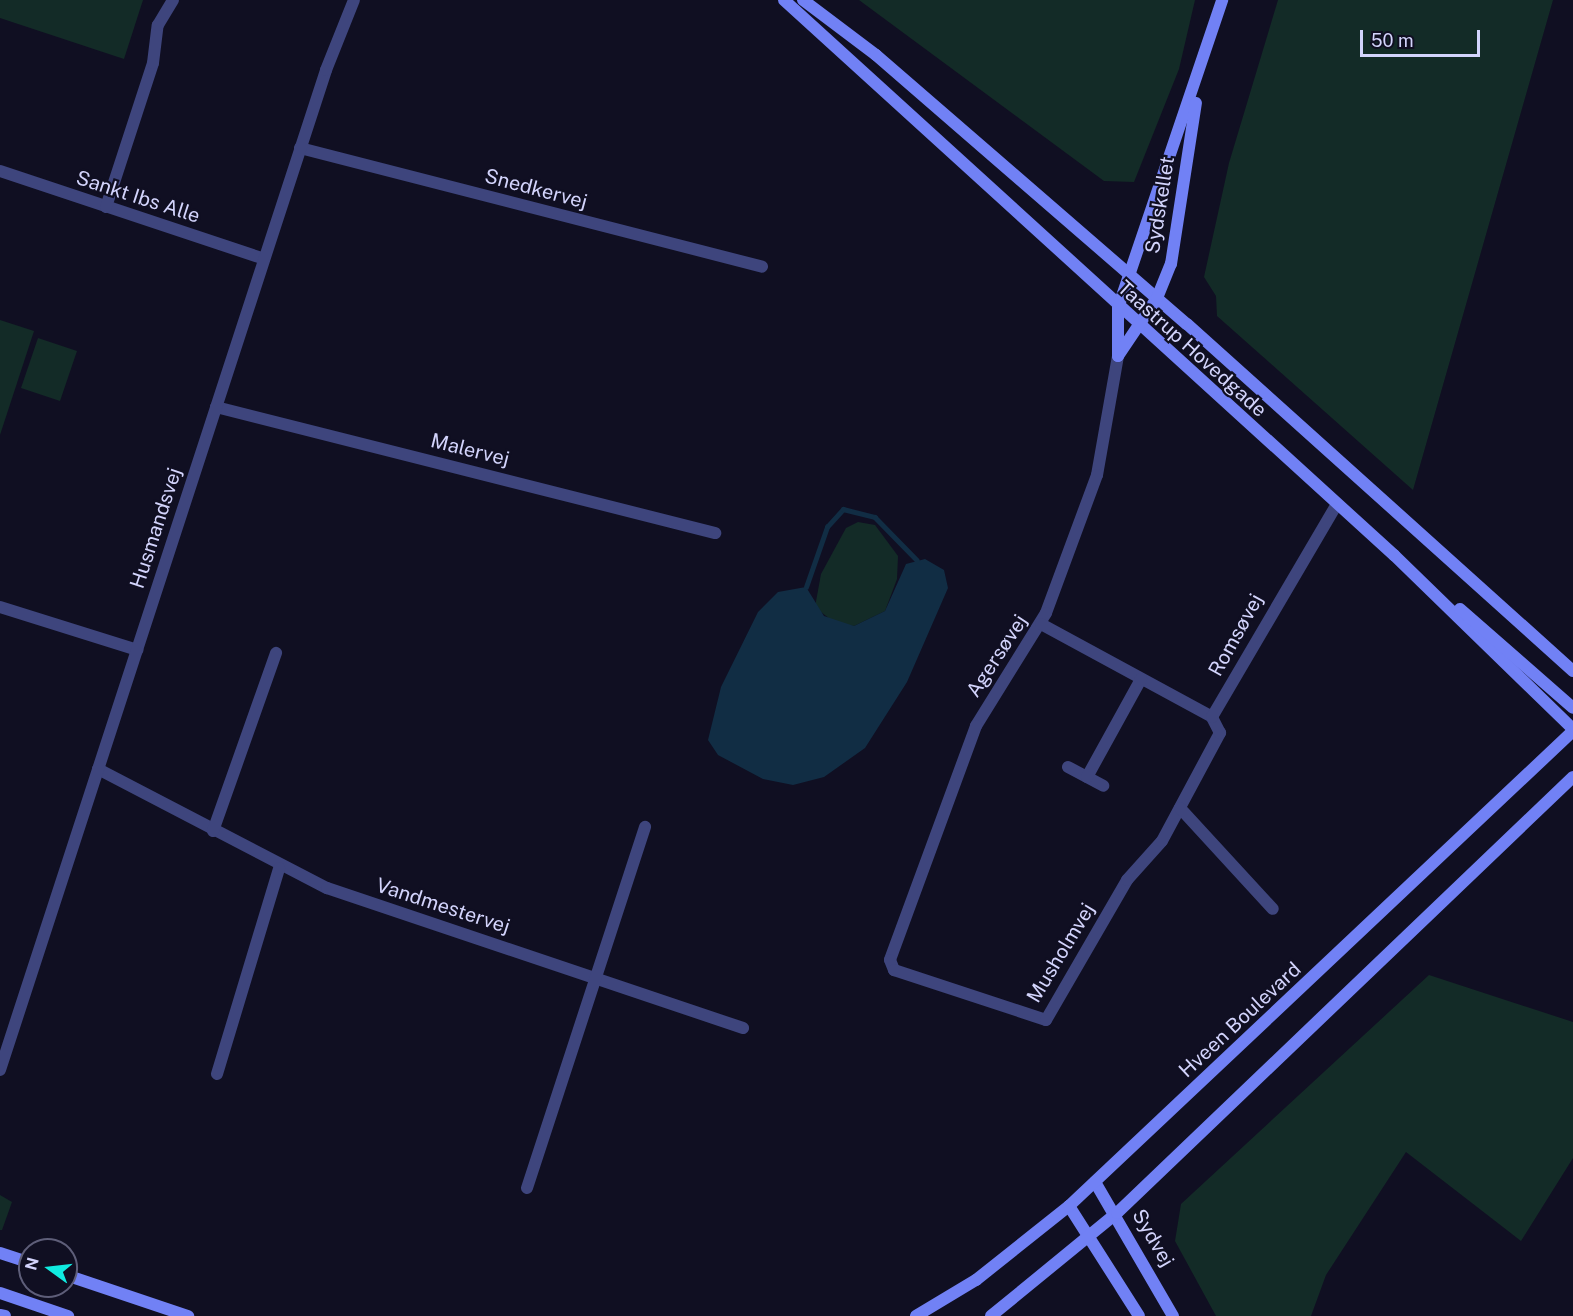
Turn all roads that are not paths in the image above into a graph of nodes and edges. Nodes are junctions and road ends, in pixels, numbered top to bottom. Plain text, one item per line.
1 (172, 0) edge
2 (354, 0) edge
3 (784, 0) edge
4 (804, 0) edge
5 (1222, 0) edge
6 (1201, 72) junction
7 (300, 148) junction
8 (0, 171) edge
9 (106, 207) junction
10 (264, 259) junction
11 (762, 267) dead end
12 (1131, 275) junction
13 (1157, 298) junction
14 (1118, 308) junction
15 (1138, 326) junction
16 (1118, 356) junction
17 (216, 407) junction
18 (1337, 504) junction
19 (715, 533) dead end
20 (1394, 555) junction
21 (0, 607) edge
22 (1041, 624) junction
23 (137, 650) junction
24 (276, 653) dead end
25 (1573, 671) edge
26 (1142, 679) junction
27 (1573, 708) edge
28 (1212, 717) junction
29 (1573, 730) edge
30 (1068, 766) dead end
31 (98, 769) junction
32 (1087, 777) junction
33 (1573, 777) edge
34 (1103, 786) dead end
35 (1180, 808) junction
36 (645, 827) dead end
37 (213, 831) junction
38 (279, 867) junction
39 (1273, 909) dead end
40 (894, 970) joint
41 (596, 978) junction
42 (743, 1028) dead end
43 (4, 1046) edge
44 (0, 1070) edge
45 (217, 1074) dead end
46 (1095, 1182) junction
47 (526, 1188) dead end
48 (1069, 1206) junction
49 (1117, 1213) junction
50 (1091, 1236) junction
51 (0, 1253) edge
52 (18, 1259) edge
53 (78, 1279) edge
54 (0, 1293) edge
55 (0, 1315) edge
56 (5, 1316) edge
57 (68, 1316) edge
58 (188, 1316) edge
59 (916, 1316) edge
60 (991, 1316) edge
61 (1139, 1316) edge
62 (1173, 1316) edge

1 - 9 street
2 - 7 street, Husmandsvej
3 - 14 street, Taastrup Hovedgade
4 - 12 street, Taastrup Hovedgade
5 - 6 street, Sydskellet
6 - 12 street, Sydskellet
6 - 13 street, Sydskellet
7 - 10 street, Husmandsvej
7 - 11 street, Snedkervej
8 - 9 street, Sankt Ibs Alle
9 - 10 street, Sankt Ibs Alle
10 - 17 street, Husmandsvej
12 - 13 street, Taastrup Hovedgade
12 - 14 street, Sydskellet
13 - 15 street, Sydskellet
13 - 25 street, Taastrup Hovedgade
14 - 15 street, Taastrup Hovedgade
14 - 16 street, Sydskellet
15 - 16 street, Sydskellet
15 - 18 street, Taastrup Hovedgade
16 - 22 street, Agersøvej
17 - 19 street, Malervej
17 - 23 street, Husmandsvej
18 - 20 street, Taastrup Hovedgade
18 - 28 street, Romsøvej
20 - 27 street
20 - 29 street, Taastrup Hovedgade
21 - 23 street
22 - 26 street
22 - 40 street, Agersøvej
23 - 31 street, Husmandsvej
24 - 37 street
26 - 28 street
26 - 32 street
28 - 35 street, Musholmvej
29 - 46 street, Hveen Boulevard
30 - 32 street
31 - 37 street, Vandmestervej
31 - 43 street, Husmandsvej
32 - 34 street
33 - 49 street
35 - 39 street
35 - 40 street, Musholmvej
36 - 41 street
37 - 38 street, Vandmestervej
38 - 41 street, Vandmestervej
38 - 45 street
41 - 42 street, Vandmestervej
41 - 47 street
43 - 44 street, Husmandsvej
46 - 48 street, Hveen Boulevard
46 - 49 street, Sydvej
48 - 50 street
48 - 59 street, Hveen Boulevard
49 - 50 street
49 - 62 street, Sydvej
50 - 60 street
50 - 61 street
51 - 52 street
53 - 58 street
54 - 57 street
55 - 56 street

